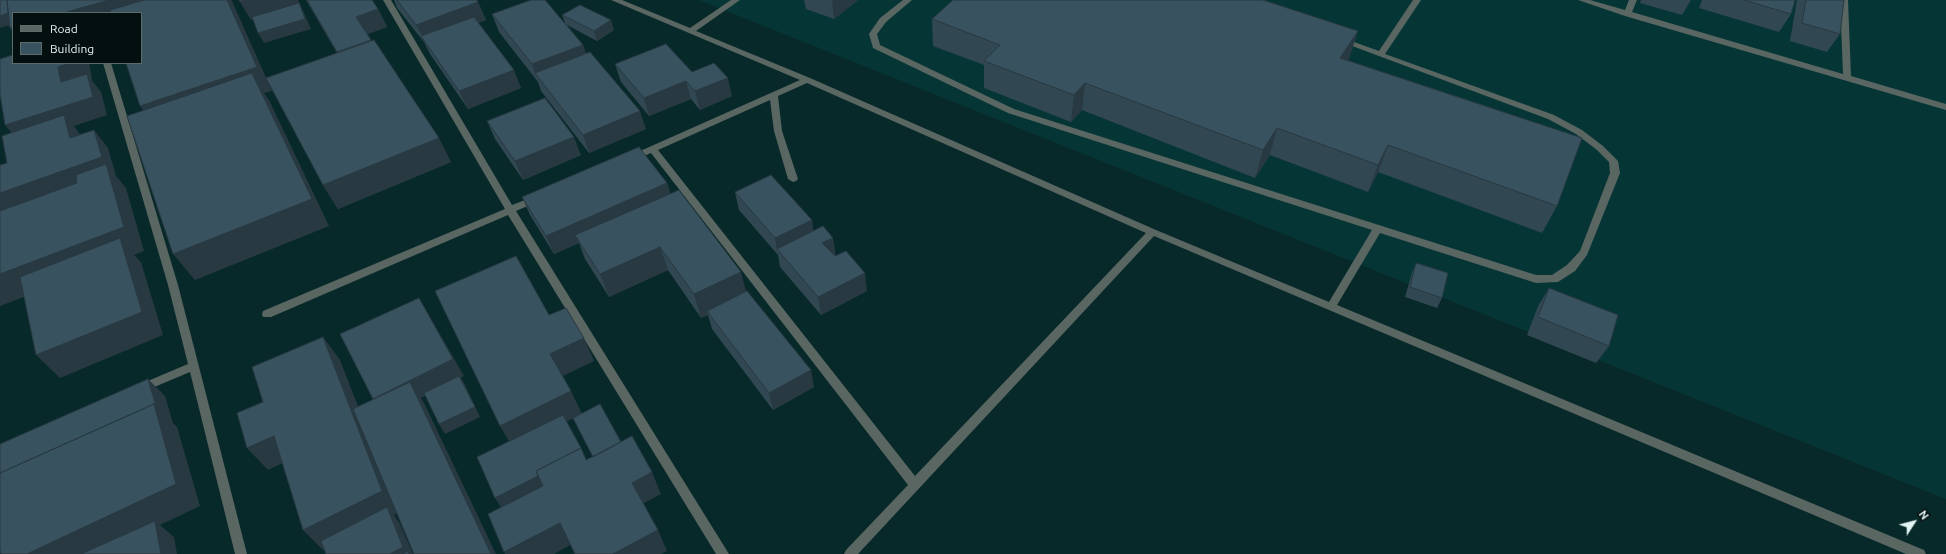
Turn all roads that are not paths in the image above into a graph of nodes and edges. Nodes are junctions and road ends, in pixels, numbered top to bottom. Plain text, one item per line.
1 (387, 0) edge
2 (616, 0) edge
3 (736, 0) edge
4 (908, 0) edge
5 (1417, 0) edge
6 (1582, 0) edge
7 (1633, 0) edge
8 (1844, 0) edge
9 (1628, 14) junction
10 (691, 31) junction
11 (1329, 36) edge
12 (1381, 54) junction
13 (107, 64) edge
14 (1847, 78) junction
15 (807, 80) junction
16 (774, 95) junction
17 (1946, 107) edge
18 (653, 149) junction
19 (625, 161) edge
20 (793, 179) dead end
21 (546, 195) edge
22 (511, 211) junction
23 (1378, 228) junction
24 (1152, 232) junction
25 (1331, 307) junction
26 (267, 314) dead end
27 (193, 366) junction
28 (129, 395) edge
29 (915, 485) junction
30 (241, 554) edge
31 (723, 554) edge
32 (850, 554) edge
33 (1920, 554) edge

1 - 22 street
2 - 10 street
3 - 10 street
4 - 23 street
5 - 12 street
6 - 9 street
7 - 9 street
8 - 14 street
9 - 14 street
10 - 15 street
11 - 12 street
12 - 23 street
13 - 27 street
14 - 17 street
15 - 16 street
15 - 24 street
16 - 18 street
16 - 20 street
18 - 19 street
18 - 29 street
21 - 22 street
22 - 26 street
22 - 31 street
23 - 25 street
24 - 25 street
24 - 29 street
25 - 33 street
27 - 28 street
27 - 30 street
29 - 32 street

